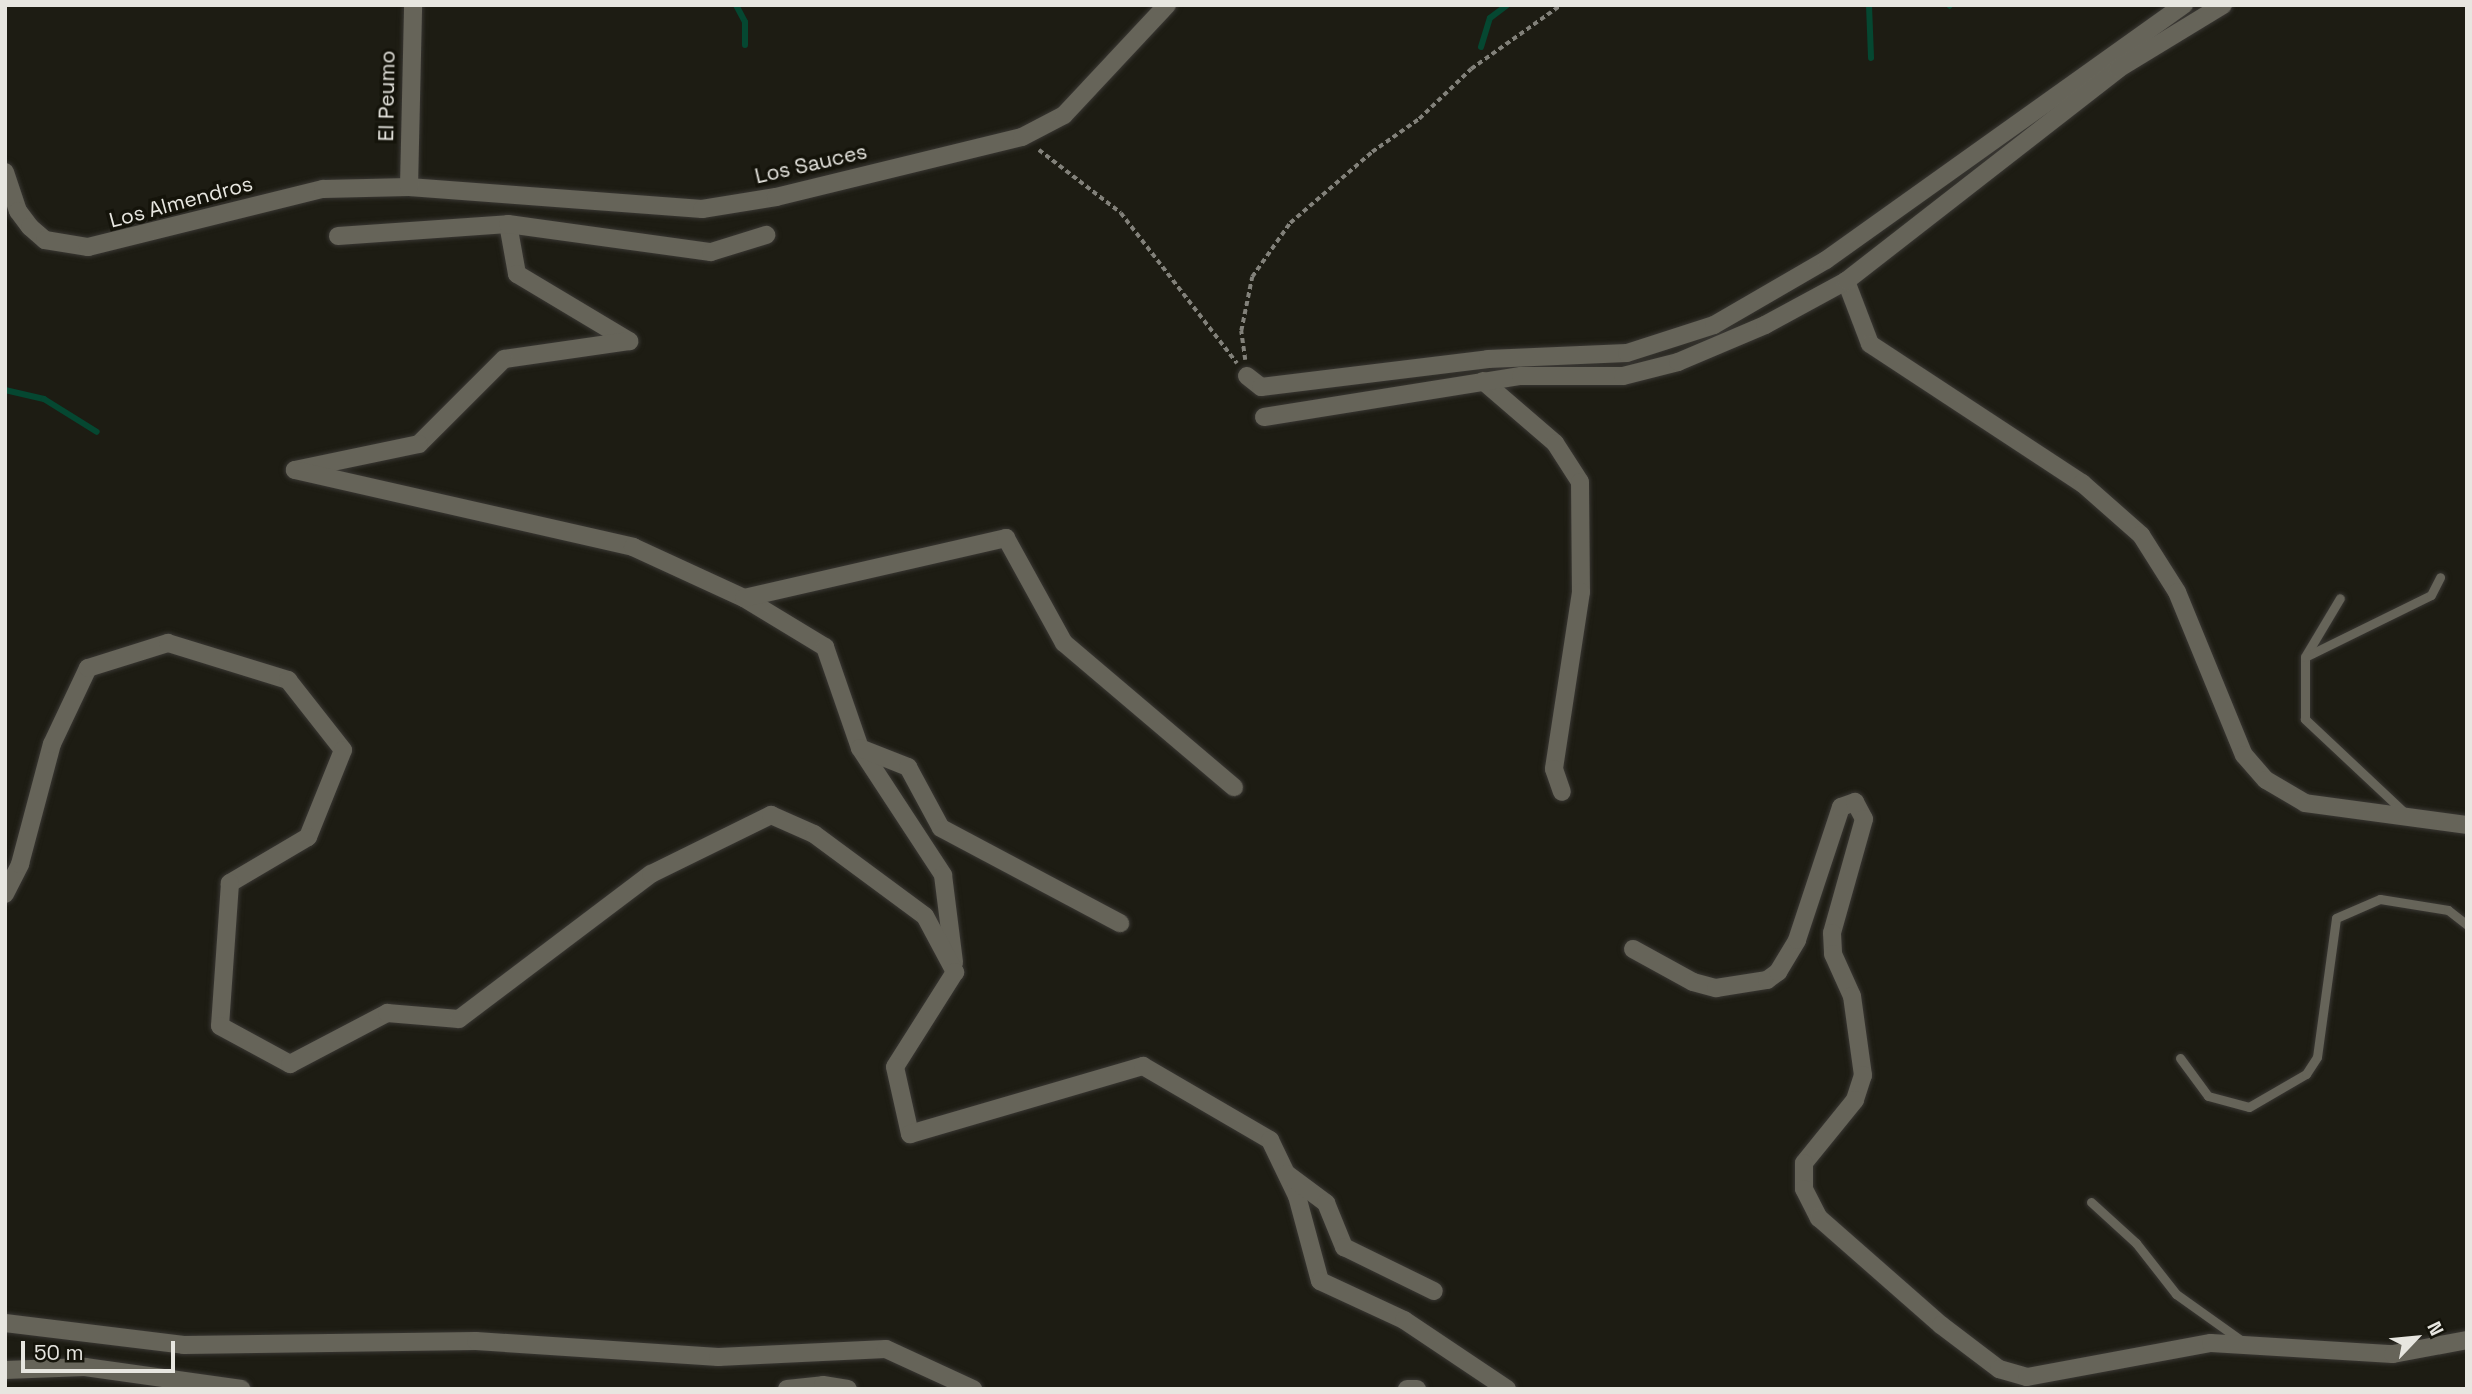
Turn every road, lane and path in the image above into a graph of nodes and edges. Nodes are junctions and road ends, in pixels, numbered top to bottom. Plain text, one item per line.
1 (412, 5) edge
2 (1167, 5) edge
3 (1561, 5) edge
4 (2184, 5) edge
5 (2223, 5) edge
6 (1022, 137) junction
7 (5, 172) edge
8 (409, 187) junction
9 (508, 224) junction
10 (766, 235) dead end
11 (338, 236) dead end
12 (1846, 281) junction
13 (1247, 376) junction
14 (1483, 381) junction
15 (1264, 417) dead end
16 (2440, 577) dead end
17 (744, 598) junction
18 (2340, 598) dead end
19 (2305, 657) junction
20 (860, 748) junction
21 (1234, 786) dead end
22 (1562, 792) dead end
23 (2410, 818) junction
24 (2467, 825) edge
25 (5, 894) edge
26 (1120, 923) dead end
27 (2467, 925) edge
28 (1633, 949) dead end
29 (955, 972) junction
30 (2180, 1058) dead end
31 (1285, 1172) junction
32 (2091, 1202) dead end
33 (1434, 1291) dead end
34 (5, 1323) edge
35 (2467, 1340) edge
36 (2243, 1342) junction
37 (5, 1370) edge
38 (241, 1389) edge
39 (786, 1389) edge
40 (848, 1389) edge
41 (973, 1389) edge
42 (1407, 1389) edge
43 (1417, 1389) edge
44 (1507, 1389) edge

1 - 8 street, El Peumo
2 - 6 street, Los Sauces
3 - 13 path
4 - 13 street
5 - 12 street
6 - 8 street, Los Sauces
6 - 13 path
7 - 8 street, Los Almendros
9 - 10 street
9 - 11 street
9 - 17 street
12 - 14 street
12 - 23 street
14 - 15 street
14 - 22 street
16 - 19 lane
17 - 20 street
17 - 21 street
18 - 19 lane
19 - 23 lane
20 - 26 street
20 - 29 street
23 - 24 street
25 - 29 street
27 - 30 lane
28 - 36 street
29 - 31 street
31 - 33 street
31 - 44 street
32 - 36 lane
34 - 41 street
35 - 36 street
37 - 38 street
39 - 40 street
42 - 43 street

